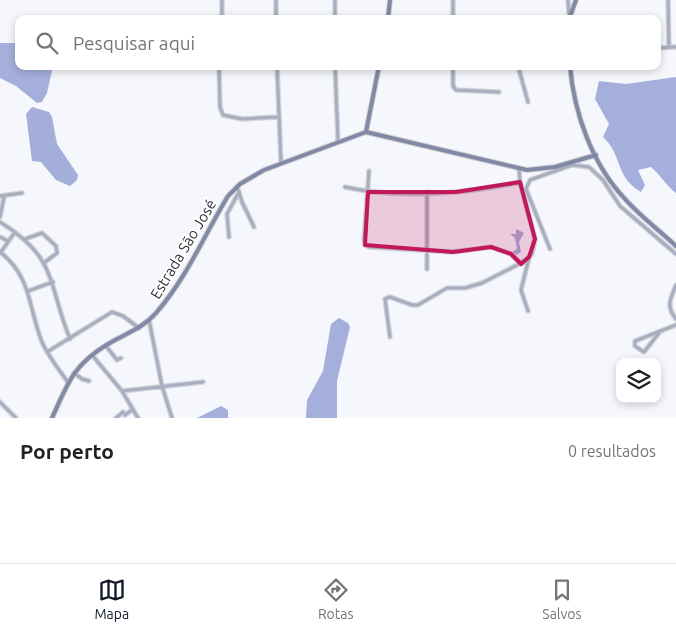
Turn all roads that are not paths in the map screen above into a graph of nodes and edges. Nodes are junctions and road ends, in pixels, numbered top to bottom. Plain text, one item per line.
1 (222, 0) edge
2 (276, 0) edge
3 (335, 0) edge
4 (390, 0) edge
5 (453, 0) edge
6 (568, 0) edge
7 (576, 0) edge
8 (668, 0) edge
9 (222, 15) edge
10 (276, 15) edge
11 (335, 15) edge
12 (388, 15) edge
13 (453, 15) edge
14 (569, 15) edge
15 (569, 15) edge
16 (669, 47) junction
17 (676, 47) edge
18 (661, 48) edge
19 (219, 70) edge
20 (277, 70) edge
21 (336, 70) edge
22 (378, 70) edge
23 (453, 70) edge
24 (519, 70) edge
25 (570, 70) edge
26 (499, 92) dead end
27 (528, 102) dead end
28 (278, 117) junction
29 (366, 132) junction
30 (338, 142) junction
31 (596, 154) junction
32 (281, 163) junction
33 (519, 168) junction
34 (369, 171) dead end
35 (520, 182) junction
36 (237, 187) junction
37 (345, 187) dead end
38 (240, 192) junction
39 (368, 192) junction
40 (427, 192) junction
41 (22, 194) dead end
42 (2, 196) edge
43 (0, 217) edge
44 (0, 222) edge
45 (254, 227) dead end
46 (15, 232) junction
47 (0, 237) edge
48 (229, 237) dead end
49 (25, 239) junction
50 (9, 241) junction
51 (676, 246) edge
52 (550, 250) dead end
53 (0, 252) edge
54 (426, 252) junction
55 (676, 254) edge
56 (529, 257) junction
57 (45, 262) junction
58 (521, 264) junction
59 (426, 269) dead end
60 (53, 282) junction
61 (676, 285) edge
62 (28, 291) junction
63 (528, 311) dead end
64 (676, 319) edge
65 (149, 320) junction
66 (676, 325) edge
67 (139, 328) junction
68 (659, 333) junction
69 (390, 337) dead end
70 (70, 338) junction
71 (106, 346) junction
72 (47, 352) junction
73 (92, 355) junction
74 (121, 358) dead end
75 (74, 373) junction
76 (68, 381) junction
77 (89, 381) dead end
78 (203, 382) dead end
79 (162, 386) junction
80 (122, 392) junction
81 (0, 402) edge
82 (133, 409) junction
83 (53, 417) edge
84 (16, 418) edge
85 (116, 418) edge
86 (138, 418) edge
87 (172, 418) edge

1 - 9 street
2 - 10 street
3 - 11 street
4 - 12 street
5 - 13 street
6 - 14 street
7 - 15 street
8 - 16 street
16 - 17 street
16 - 18 street
19 - 28 street
20 - 28 street
21 - 30 street
22 - 29 street
23 - 26 street
24 - 27 street
25 - 31 street
28 - 32 street
29 - 30 street, Estrada São José
29 - 33 street
30 - 32 street, Estrada São José
31 - 33 street
31 - 51 street
32 - 36 street, Estrada São José
33 - 35 street
34 - 39 street
35 - 40 street
35 - 56 street
36 - 38 street
36 - 65 street, Estrada São José
37 - 39 street
38 - 45 street
38 - 48 street
39 - 40 street
39 - 54 street
40 - 54 street
41 - 42 street
42 - 43 street
44 - 46 street
46 - 49 street
46 - 50 street
47 - 50 street
49 - 57 street
49 - 57 street
50 - 53 street
52 - 55 street
53 - 62 street
54 - 58 street
54 - 59 street
56 - 58 street
56 - 63 street
57 - 60 street
58 - 69 street
60 - 62 street
60 - 70 street
61 - 64 street
62 - 72 street
65 - 67 street, Estrada São José
65 - 79 street
66 - 68 street
67 - 70 street
67 - 71 street, Estrada São José
68 - 68 street
70 - 72 street
71 - 73 street, Estrada São José
71 - 74 street
72 - 76 street
73 - 75 street, Estrada São José
73 - 80 street
75 - 76 street, Estrada São José
75 - 77 street
76 - 83 street, Estrada São José
78 - 79 street
79 - 80 street
79 - 87 street
80 - 82 street
81 - 84 street
82 - 85 street
82 - 86 street

